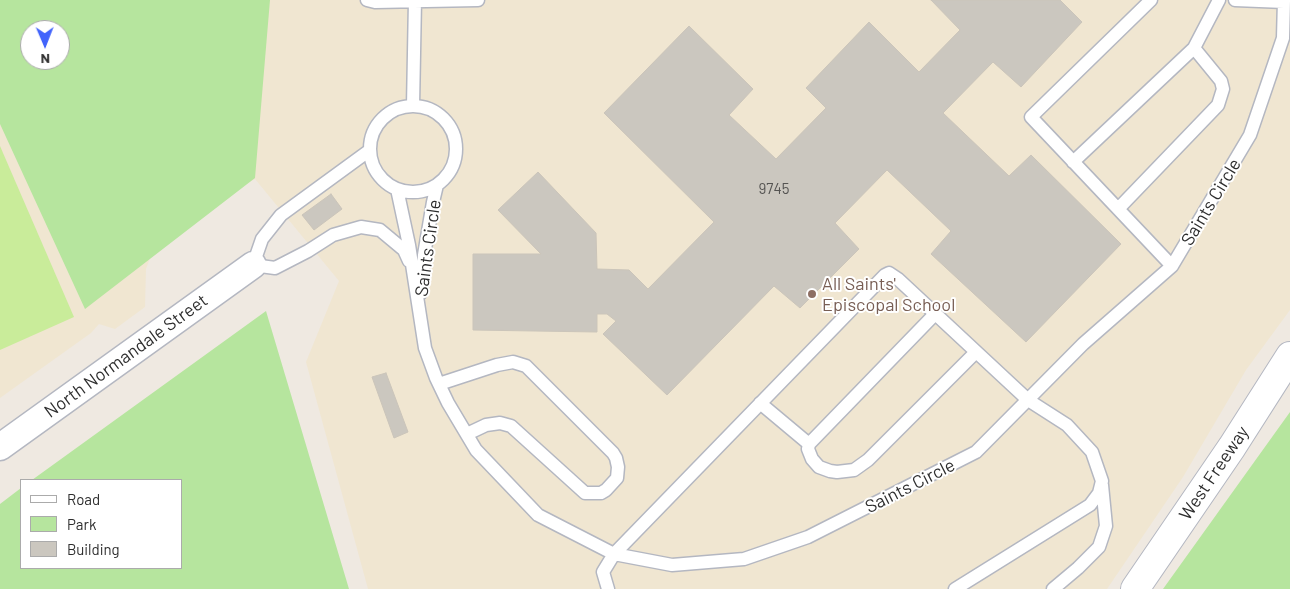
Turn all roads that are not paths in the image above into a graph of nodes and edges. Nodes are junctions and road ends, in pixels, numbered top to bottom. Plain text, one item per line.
1 (367, 0) edge
2 (478, 0) edge
3 (1151, 0) edge
4 (1219, 0) edge
5 (1235, 0) edge
6 (415, 1) edge
7 (1284, 1) edge
8 (1194, 48) junction
9 (412, 106) junction
10 (370, 150) junction
11 (1074, 162) junction
12 (437, 185) junction
13 (397, 189) junction
14 (1118, 209) junction
15 (253, 266) junction
16 (1172, 266) junction
17 (413, 270) junction
18 (420, 312) junction
19 (936, 314) junction
20 (976, 352) junction
21 (1290, 356) edge
22 (439, 384) junction
23 (1028, 400) junction
24 (760, 403) junction
25 (467, 434) junction
26 (808, 444) junction
27 (0, 447) edge
28 (1100, 487) junction
29 (614, 554) junction
30 (608, 589) edge
31 (955, 589) edge
32 (1053, 589) edge
33 (1135, 589) edge

1 - 6 lane
2 - 6 lane
3 - 11 lane
4 - 8 lane
5 - 7 lane
6 - 9 lane
7 - 16 lane, Saints Circle
8 - 11 lane
8 - 14 lane
9 - 10 lane
9 - 12 lane
10 - 13 lane
10 - 15 lane
11 - 14 lane
12 - 13 lane
12 - 18 lane, Saints Circle
13 - 17 lane, Saints Circle
14 - 16 lane
15 - 17 lane
15 - 27 street, North Normandale Street
16 - 23 lane, Saints Circle
17 - 18 lane, Saints Circle
18 - 22 lane, Saints Circle
19 - 20 lane
19 - 24 lane
19 - 26 lane
20 - 23 lane
20 - 26 lane
21 - 33 main road, West Freeway
22 - 25 lane, Saints Circle
22 - 25 lane
23 - 28 lane
23 - 29 lane, Saints Circle
24 - 26 lane
24 - 29 lane
25 - 29 lane, Saints Circle
28 - 31 lane
28 - 32 lane
29 - 30 lane

